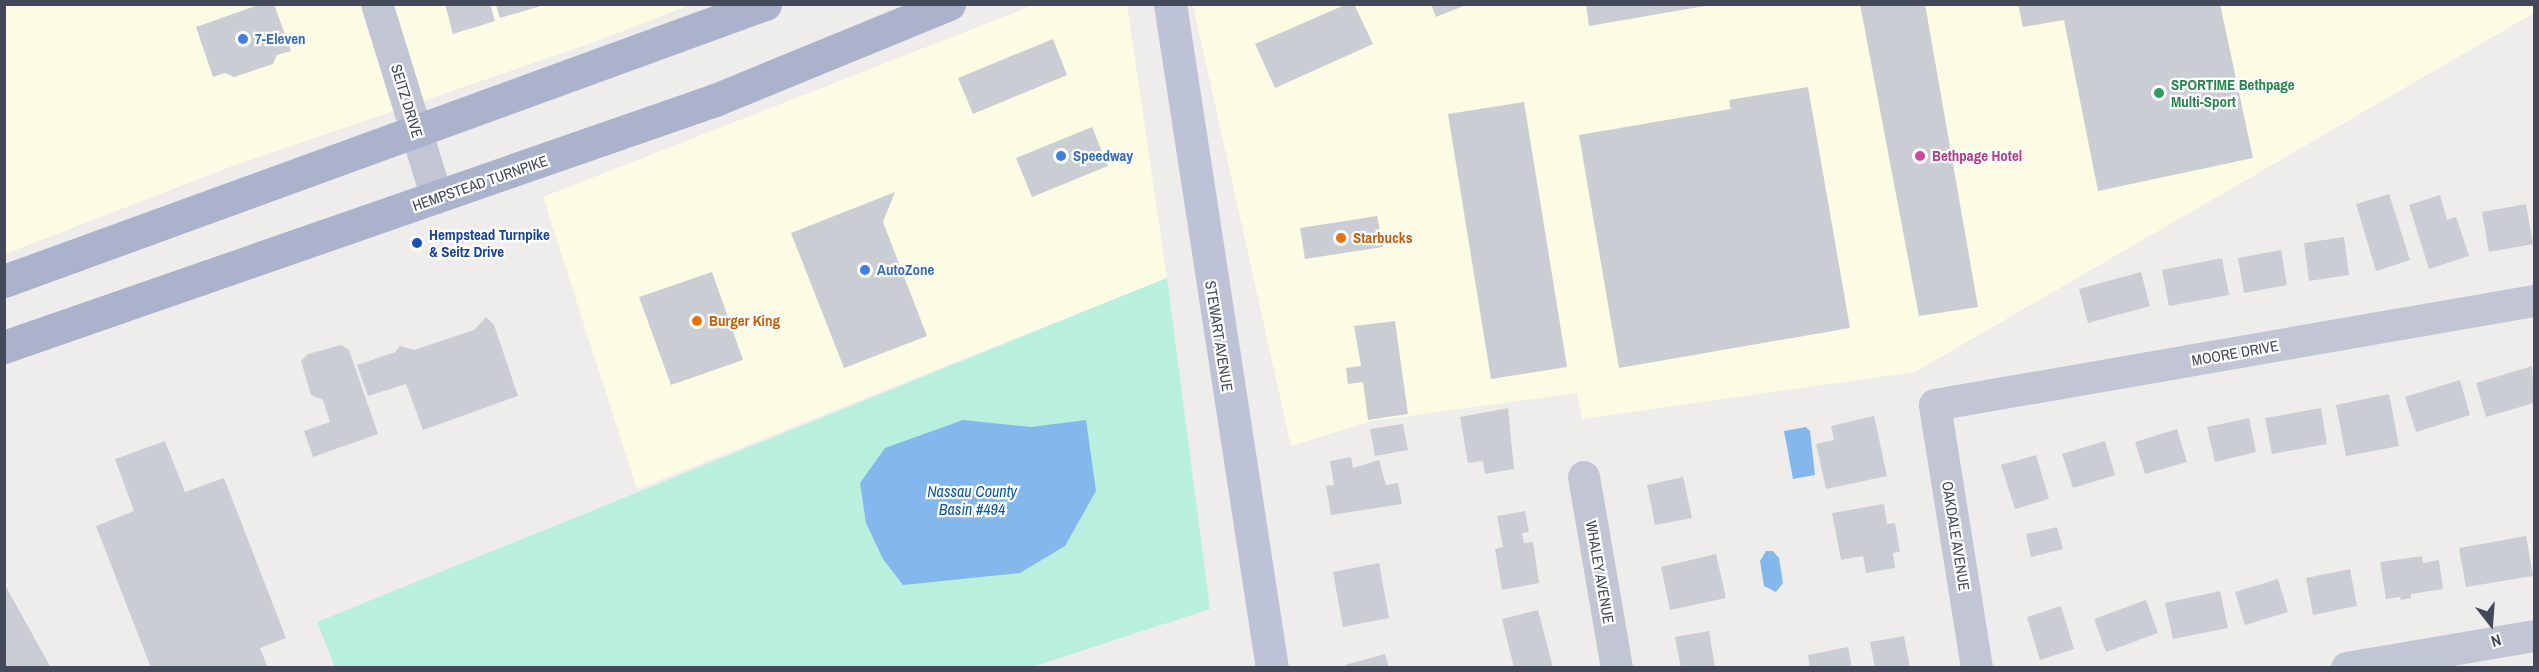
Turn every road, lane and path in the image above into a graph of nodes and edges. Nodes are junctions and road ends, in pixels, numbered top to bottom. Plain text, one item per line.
1 (377, 4) edge
2 (765, 4) edge
3 (949, 4) edge
4 (1170, 4) edge
5 (417, 133) junction
6 (437, 198) junction
7 (4, 281) edge
8 (2535, 301) edge
9 (4, 347) edge
10 (1935, 405) joint
11 (1584, 477) dead end
12 (2535, 636) edge
13 (1272, 668) edge
14 (1617, 668) edge
15 (1977, 668) edge
16 (2347, 668) edge

1 - 5 street, SEITZ DRIVE
2 - 5 main road
3 - 6 main road, HEMPSTEAD TURNPIKE
4 - 13 main road, STEWART AVENUE
5 - 6 street, SEITZ DRIVE
5 - 7 main road
6 - 9 main road, HEMPSTEAD TURNPIKE
8 - 10 street, MOORE DRIVE
10 - 15 street, OAKDALE AVENUE
11 - 14 street, WHALEY AVENUE
12 - 16 street

